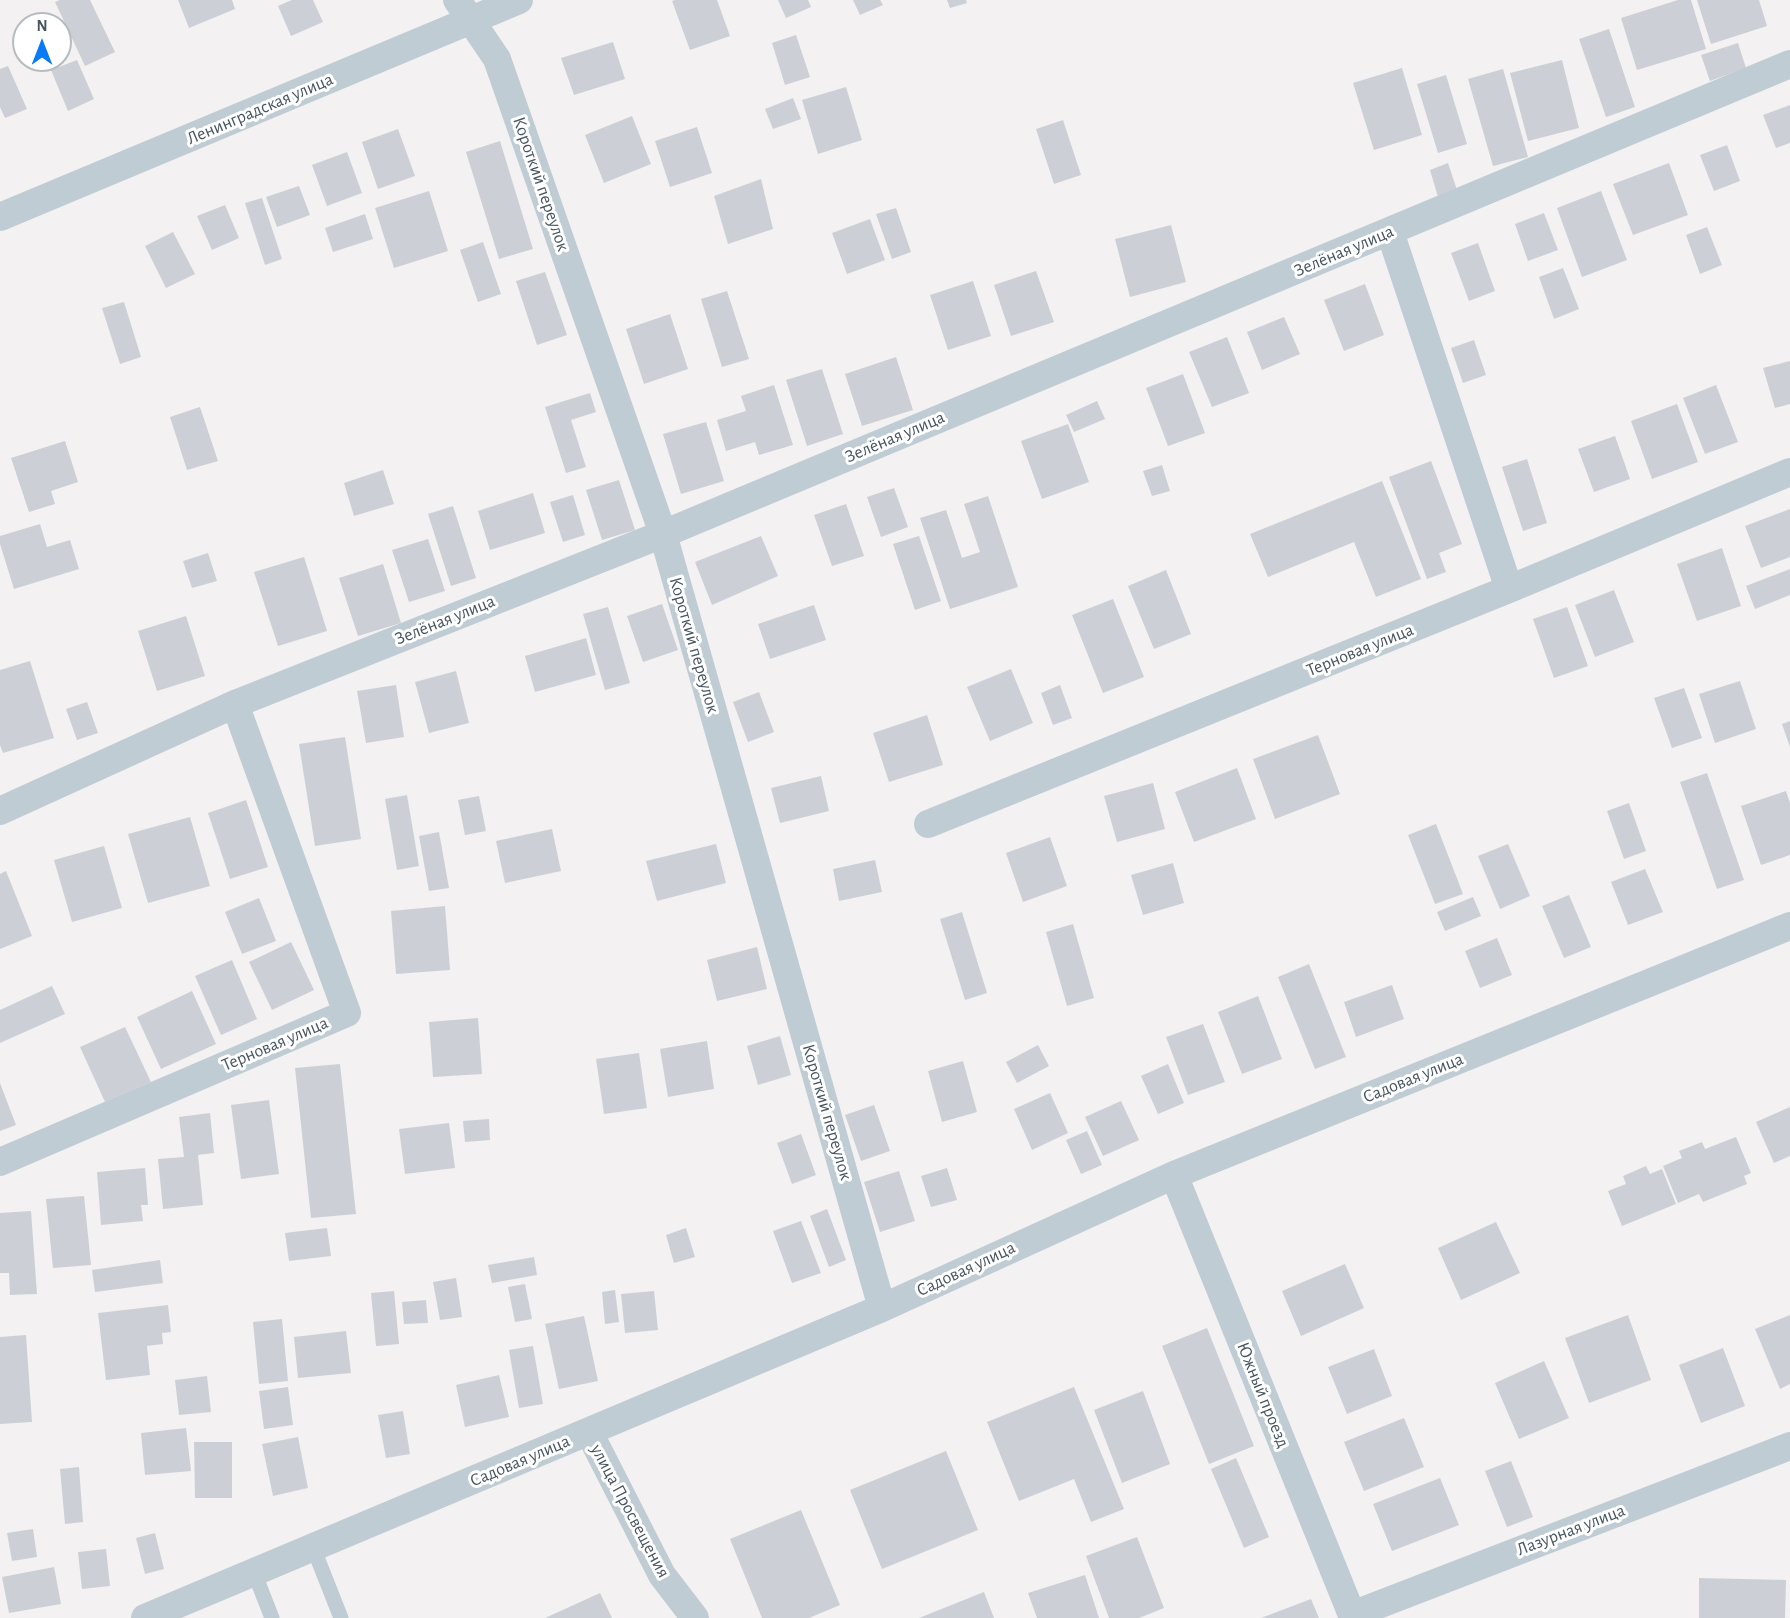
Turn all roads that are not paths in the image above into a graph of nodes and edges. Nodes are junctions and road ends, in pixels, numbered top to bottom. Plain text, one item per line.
1 (519, 0) edge
2 (464, 10) edge
3 (1790, 64) edge
4 (0, 217) edge
5 (1390, 232) junction
6 (1790, 472) edge
7 (663, 534) junction
8 (1509, 590) junction
9 (235, 704) junction
10 (0, 811) edge
11 (928, 824) dead end
12 (1790, 926) edge
13 (0, 1162) edge
14 (1174, 1175) junction
15 (882, 1308) junction
16 (589, 1432) junction
17 (1790, 1446) edge
18 (313, 1547) junction
19 (254, 1572) junction
20 (1353, 1616) edge
21 (145, 1618) edge
22 (272, 1618) edge
23 (341, 1618) edge
24 (695, 1618) edge

1 - 2 street, Ленинградская улица
2 - 4 street, Ленинградская улица
2 - 7 street, Короткий переулок
3 - 5 street, Зелёная улица
5 - 7 street, Зелёная улица
5 - 8 street
6 - 8 street, Терновая улица
7 - 9 street, Зелёная улица
7 - 15 street, Короткий переулок
8 - 11 street, Терновая улица
9 - 10 street, Зелёная улица
9 - 13 street, Терновая улица
12 - 14 street, Садовая улица
14 - 15 street, Садовая улица
14 - 20 street, Южный проезд
15 - 16 street, Садовая улица
16 - 18 street, Садовая улица
16 - 24 street, улица Просвещения
17 - 20 street, Лазурная улица
18 - 19 street, Садовая улица
18 - 23 lane
19 - 21 street, Садовая улица
19 - 22 lane

